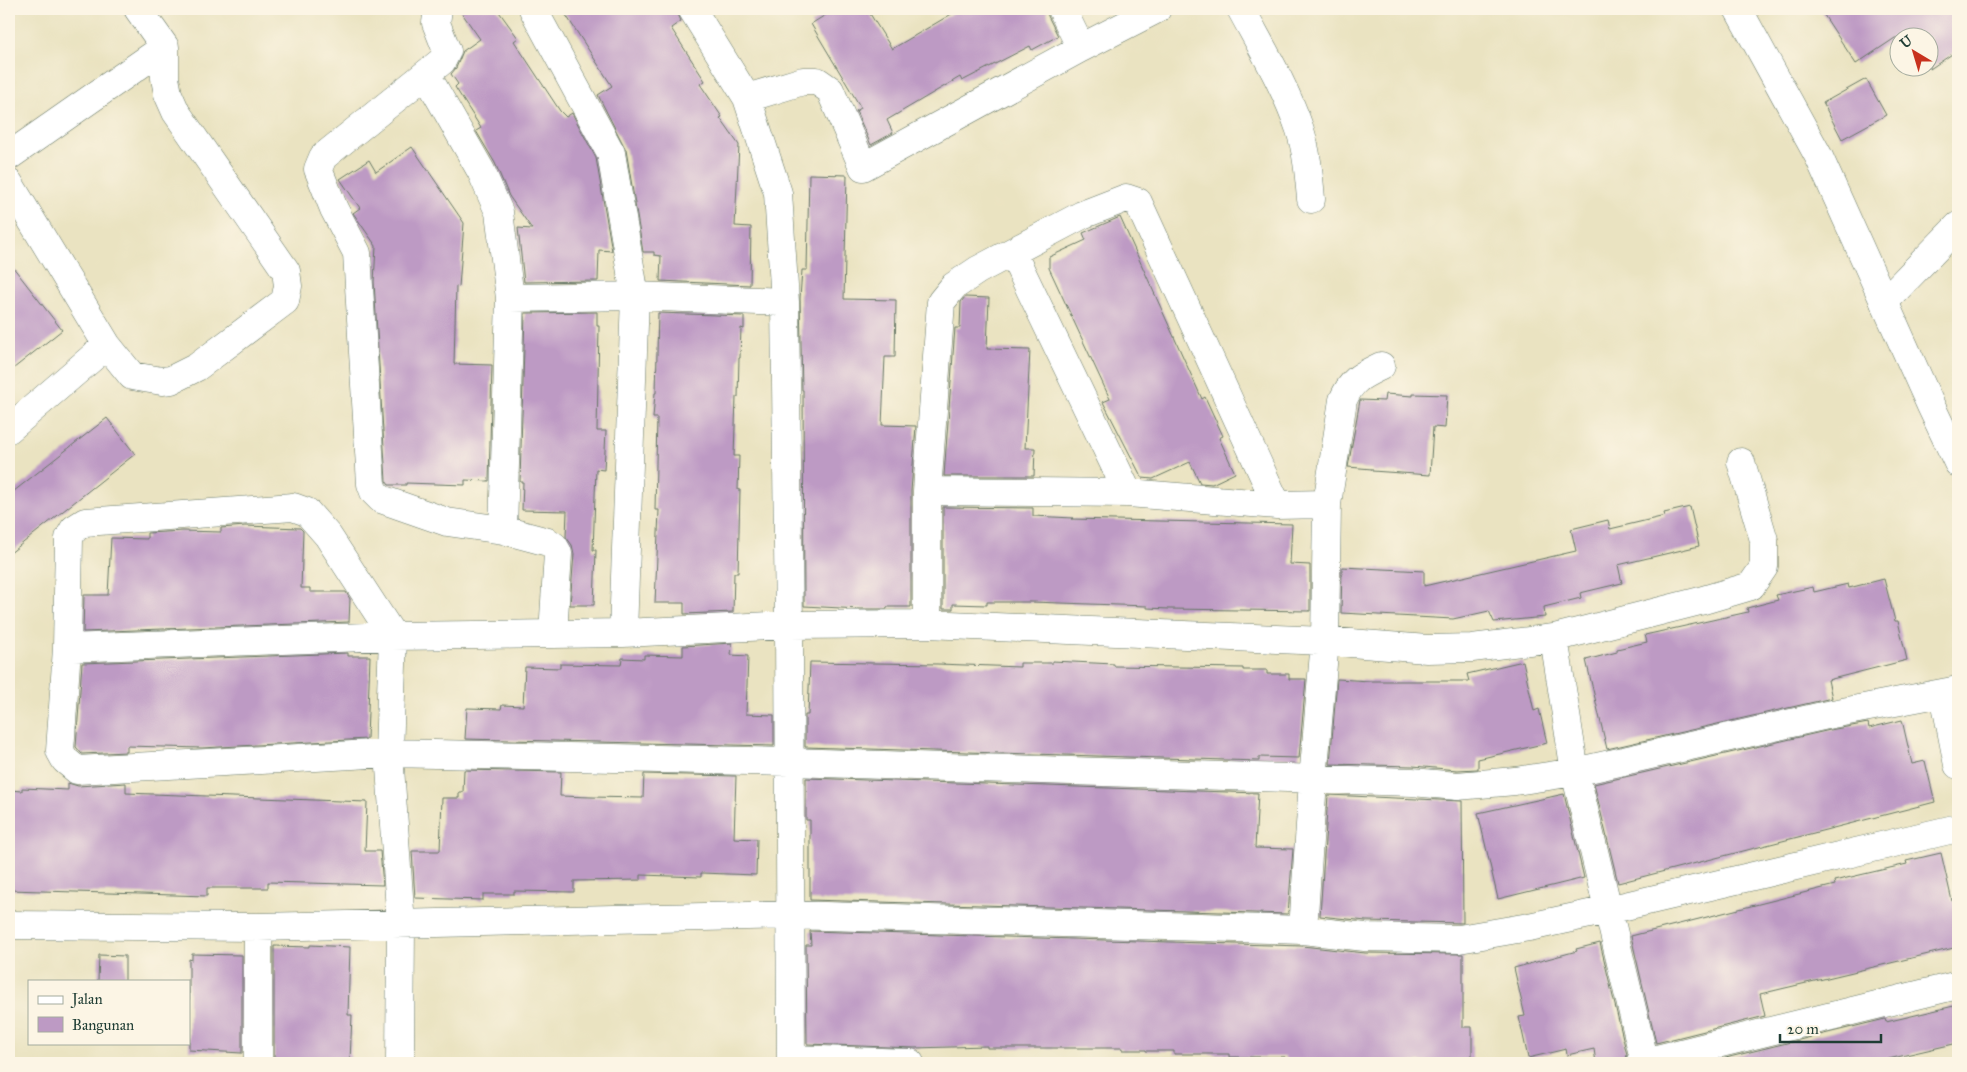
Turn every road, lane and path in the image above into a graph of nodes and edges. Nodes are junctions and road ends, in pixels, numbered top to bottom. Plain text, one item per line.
1 (138, 9) edge
2 (438, 9) edge
3 (533, 9) edge
4 (692, 9) edge
5 (1062, 9) edge
6 (1157, 9) edge
7 (1241, 9) edge
8 (1738, 9) edge
9 (165, 47) junction
10 (1081, 48) junction
11 (426, 74) junction
12 (747, 98) junction
13 (9, 156) edge
14 (9, 183) edge
15 (1311, 199) dead end
16 (1958, 226) edge
17 (1012, 252) junction
18 (635, 296) junction
19 (510, 298) junction
20 (785, 302) junction
21 (1884, 302) junction
22 (107, 345) junction
23 (1381, 366) dead end
24 (9, 430) edge
25 (1741, 462) dead end
26 (1958, 463) edge
27 (927, 491) junction
28 (1128, 493) junction
29 (1327, 504) junction
30 (1277, 505) junction
31 (503, 530) junction
32 (927, 624) junction
33 (789, 625) junction
34 (623, 633) junction
35 (553, 634) junction
36 (393, 636) junction
37 (1554, 638) junction
38 (1325, 641) junction
39 (67, 648) junction
40 (1951, 692) edge
41 (389, 753) junction
42 (790, 762) junction
43 (1958, 765) edge
44 (1575, 772) junction
45 (1313, 780) junction
46 (1958, 828) edge
47 (1608, 910) junction
48 (790, 915) junction
49 (9, 925) edge
50 (401, 925) junction
51 (258, 927) junction
52 (1303, 930) junction
53 (1958, 985) edge
54 (791, 1061) edge
55 (258, 1063) edge
56 (400, 1063) edge
57 (910, 1063) edge
58 (1643, 1063) edge

1 - 9 street
2 - 11 street
3 - 18 street
4 - 12 street
5 - 10 street
6 - 10 street
7 - 15 street
8 - 21 street
9 - 13 street
9 - 22 street
10 - 12 street
11 - 19 street
11 - 31 street
12 - 20 street
14 - 22 street
16 - 21 street
17 - 27 street
17 - 28 street
17 - 30 street
18 - 19 street
18 - 20 street
18 - 34 street
19 - 31 street
20 - 33 street
21 - 26 street
22 - 24 street
23 - 29 street
25 - 37 street
27 - 28 street
27 - 32 street
28 - 30 street
29 - 30 street
29 - 38 street
31 - 35 street
32 - 33 street
32 - 38 street
33 - 34 street
33 - 42 street
34 - 35 street
35 - 36 street
36 - 39 street
36 - 39 street
36 - 41 street
37 - 38 street
37 - 44 street
38 - 45 street
39 - 41 street
40 - 43 street
40 - 44 street
41 - 42 street
41 - 50 street
42 - 45 street
42 - 48 street
44 - 45 street
44 - 47 street
45 - 52 street
46 - 47 street
47 - 52 street
47 - 58 street
48 - 50 street
48 - 52 street
48 - 54 street
49 - 51 street
50 - 51 street
50 - 56 street
51 - 55 street
53 - 58 street
54 - 57 street

